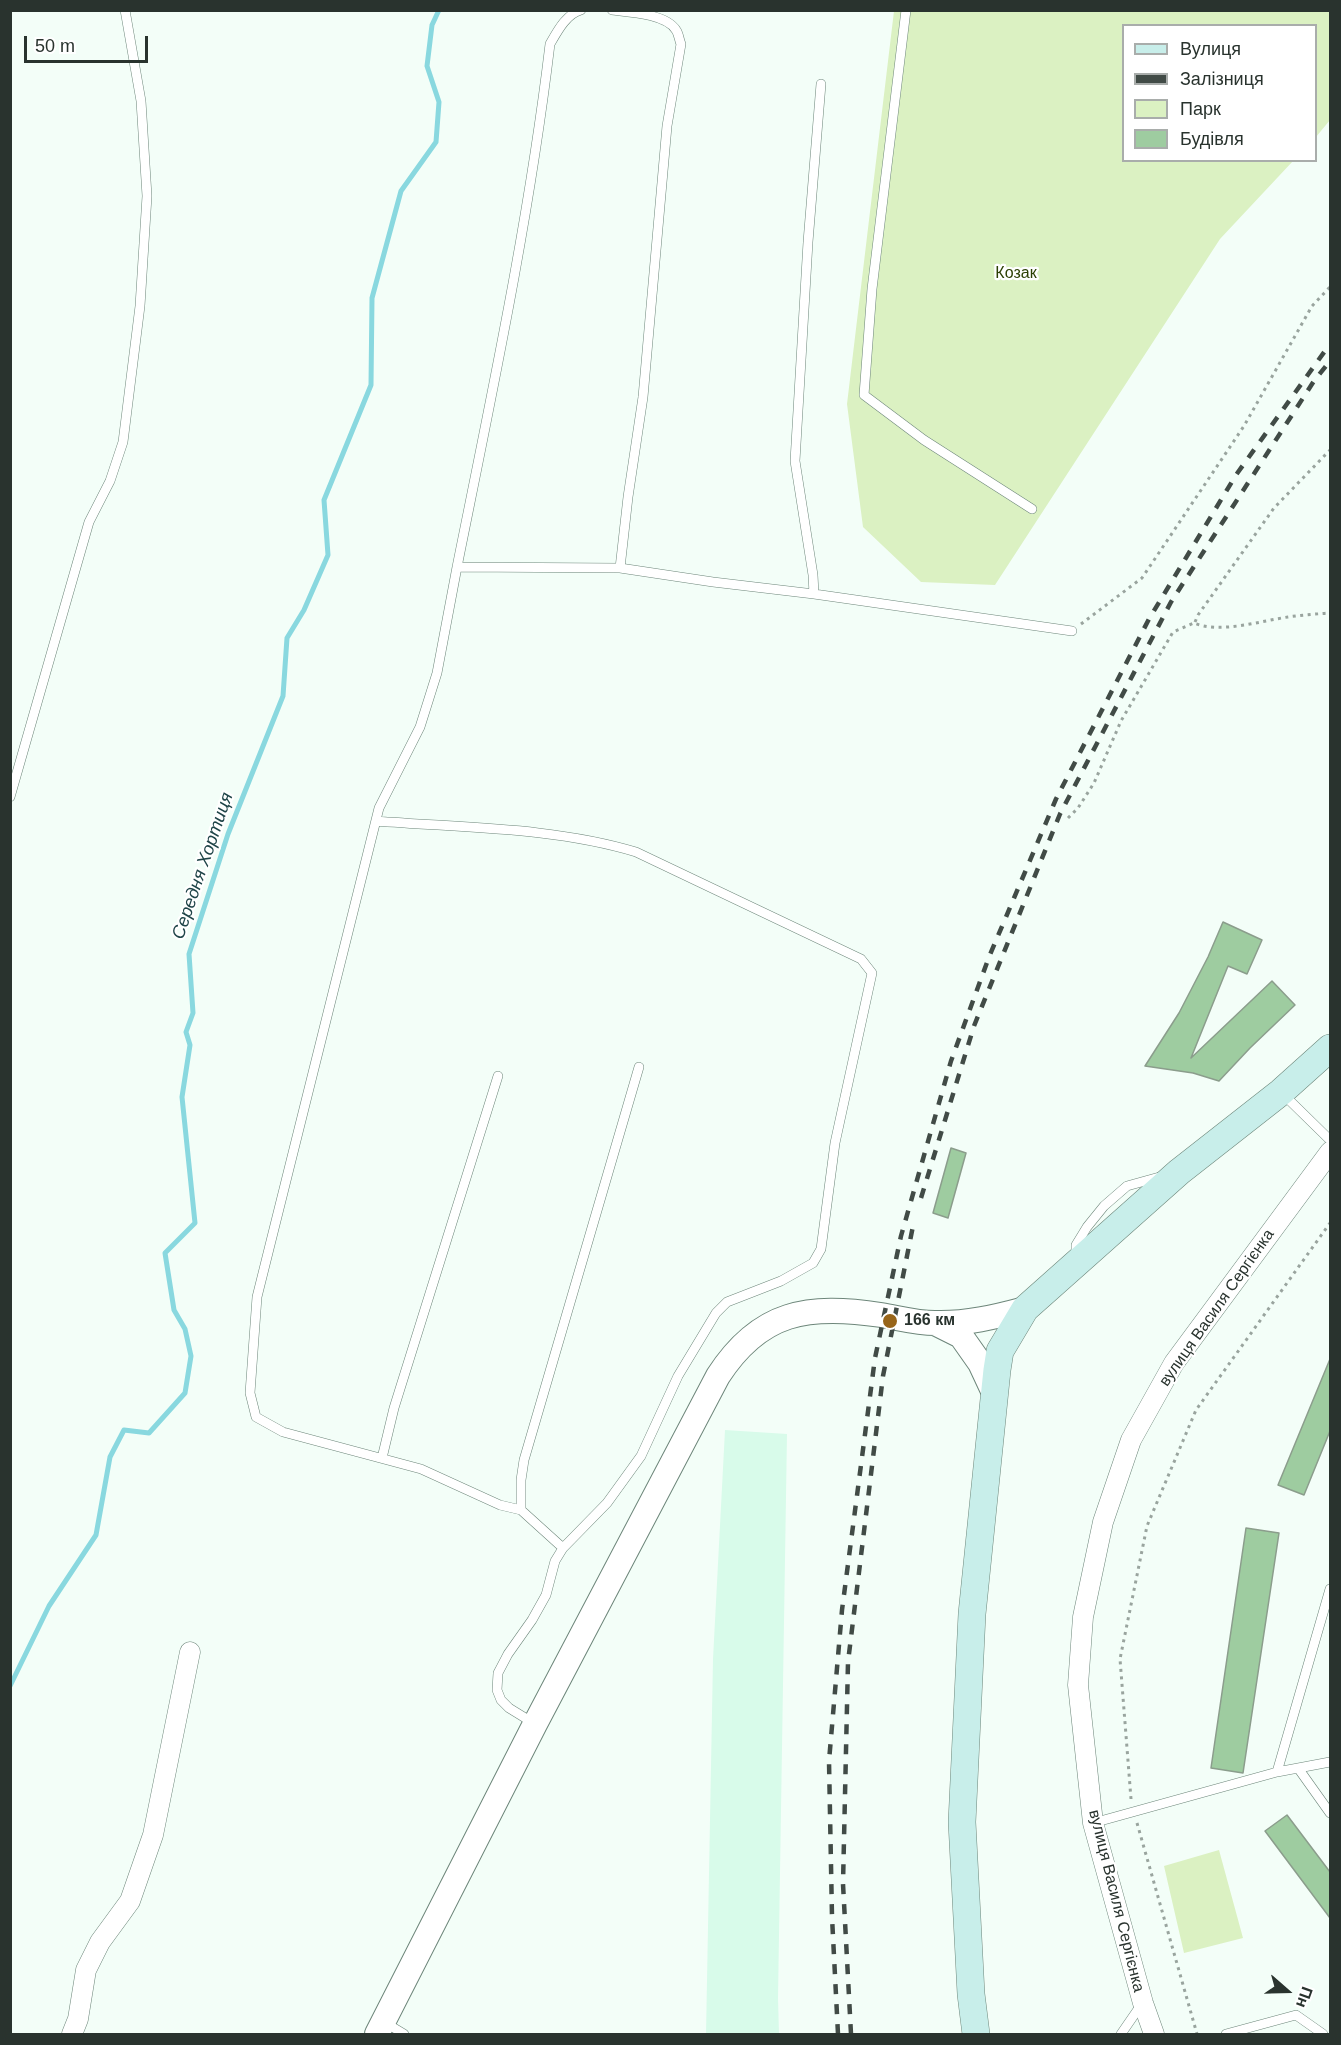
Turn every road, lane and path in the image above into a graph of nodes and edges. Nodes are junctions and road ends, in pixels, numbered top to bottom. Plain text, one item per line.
1 (125, 10) edge
2 (581, 10) edge
3 (612, 10) edge
4 (906, 10) edge
5 (821, 84) dead end
6 (1330, 287) edge
7 (1330, 450) edge
8 (1032, 509) dead end
9 (457, 567) junction
10 (620, 568) junction
11 (814, 594) junction
12 (1330, 613) edge
13 (1194, 623) junction
14 (1072, 631) joint
15 (10, 796) edge
16 (1068, 818) dead end
17 (376, 821) junction
18 (1330, 1048) edge
19 (639, 1067) dead end
20 (498, 1076) dead end
21 (1281, 1092) junction
22 (1330, 1140) edge
23 (1330, 1152) edge
24 (1330, 1223) edge
25 (1025, 1309) junction
26 (935, 1323) junction
27 (994, 1393) junction
28 (382, 1458) junction
29 (521, 1510) junction
30 (563, 1548) junction
31 (1330, 1589) edge
32 (190, 1652) dead end
33 (534, 1724) junction
34 (1330, 1761) edge
35 (1298, 1768) junction
36 (1277, 1772) junction
37 (1134, 1812) junction
38 (1330, 1813) edge
39 (1094, 1824) junction
40 (1143, 2003) junction
41 (380, 2028) edge
42 (72, 2034) edge
43 (404, 2034) edge
44 (976, 2034) edge
45 (1122, 2034) edge
46 (1154, 2034) edge
47 (1197, 2034) edge
48 (1226, 2034) edge
49 (1323, 2034) edge

1 - 15 lane
2 - 9 lane
3 - 10 lane
4 - 8 lane
5 - 11 lane
6 - 14 path
7 - 13 path
9 - 10 lane
9 - 17 lane
10 - 11 lane
11 - 14 lane
12 - 13 path
13 - 16 path
17 - 28 lane
17 - 30 lane
18 - 21 main road
19 - 29 lane
20 - 28 lane
21 - 22 lane
21 - 25 main road
23 - 39 street, вулиця Василя Сергієнка
24 - 37 path
25 - 26 street
25 - 27 main road
26 - 27 street
26 - 33 street
27 - 44 main road
28 - 29 lane
29 - 30 lane
30 - 33 lane
31 - 36 lane
32 - 42 street
33 - 41 street
34 - 35 lane
35 - 36 lane
35 - 38 lane
36 - 37 lane
37 - 39 lane
37 - 47 path
39 - 40 street, вулиця Василя Сергієнка
40 - 45 lane
40 - 46 street, вулиця Василя Сергієнка
41 - 43 lane
48 - 49 lane

